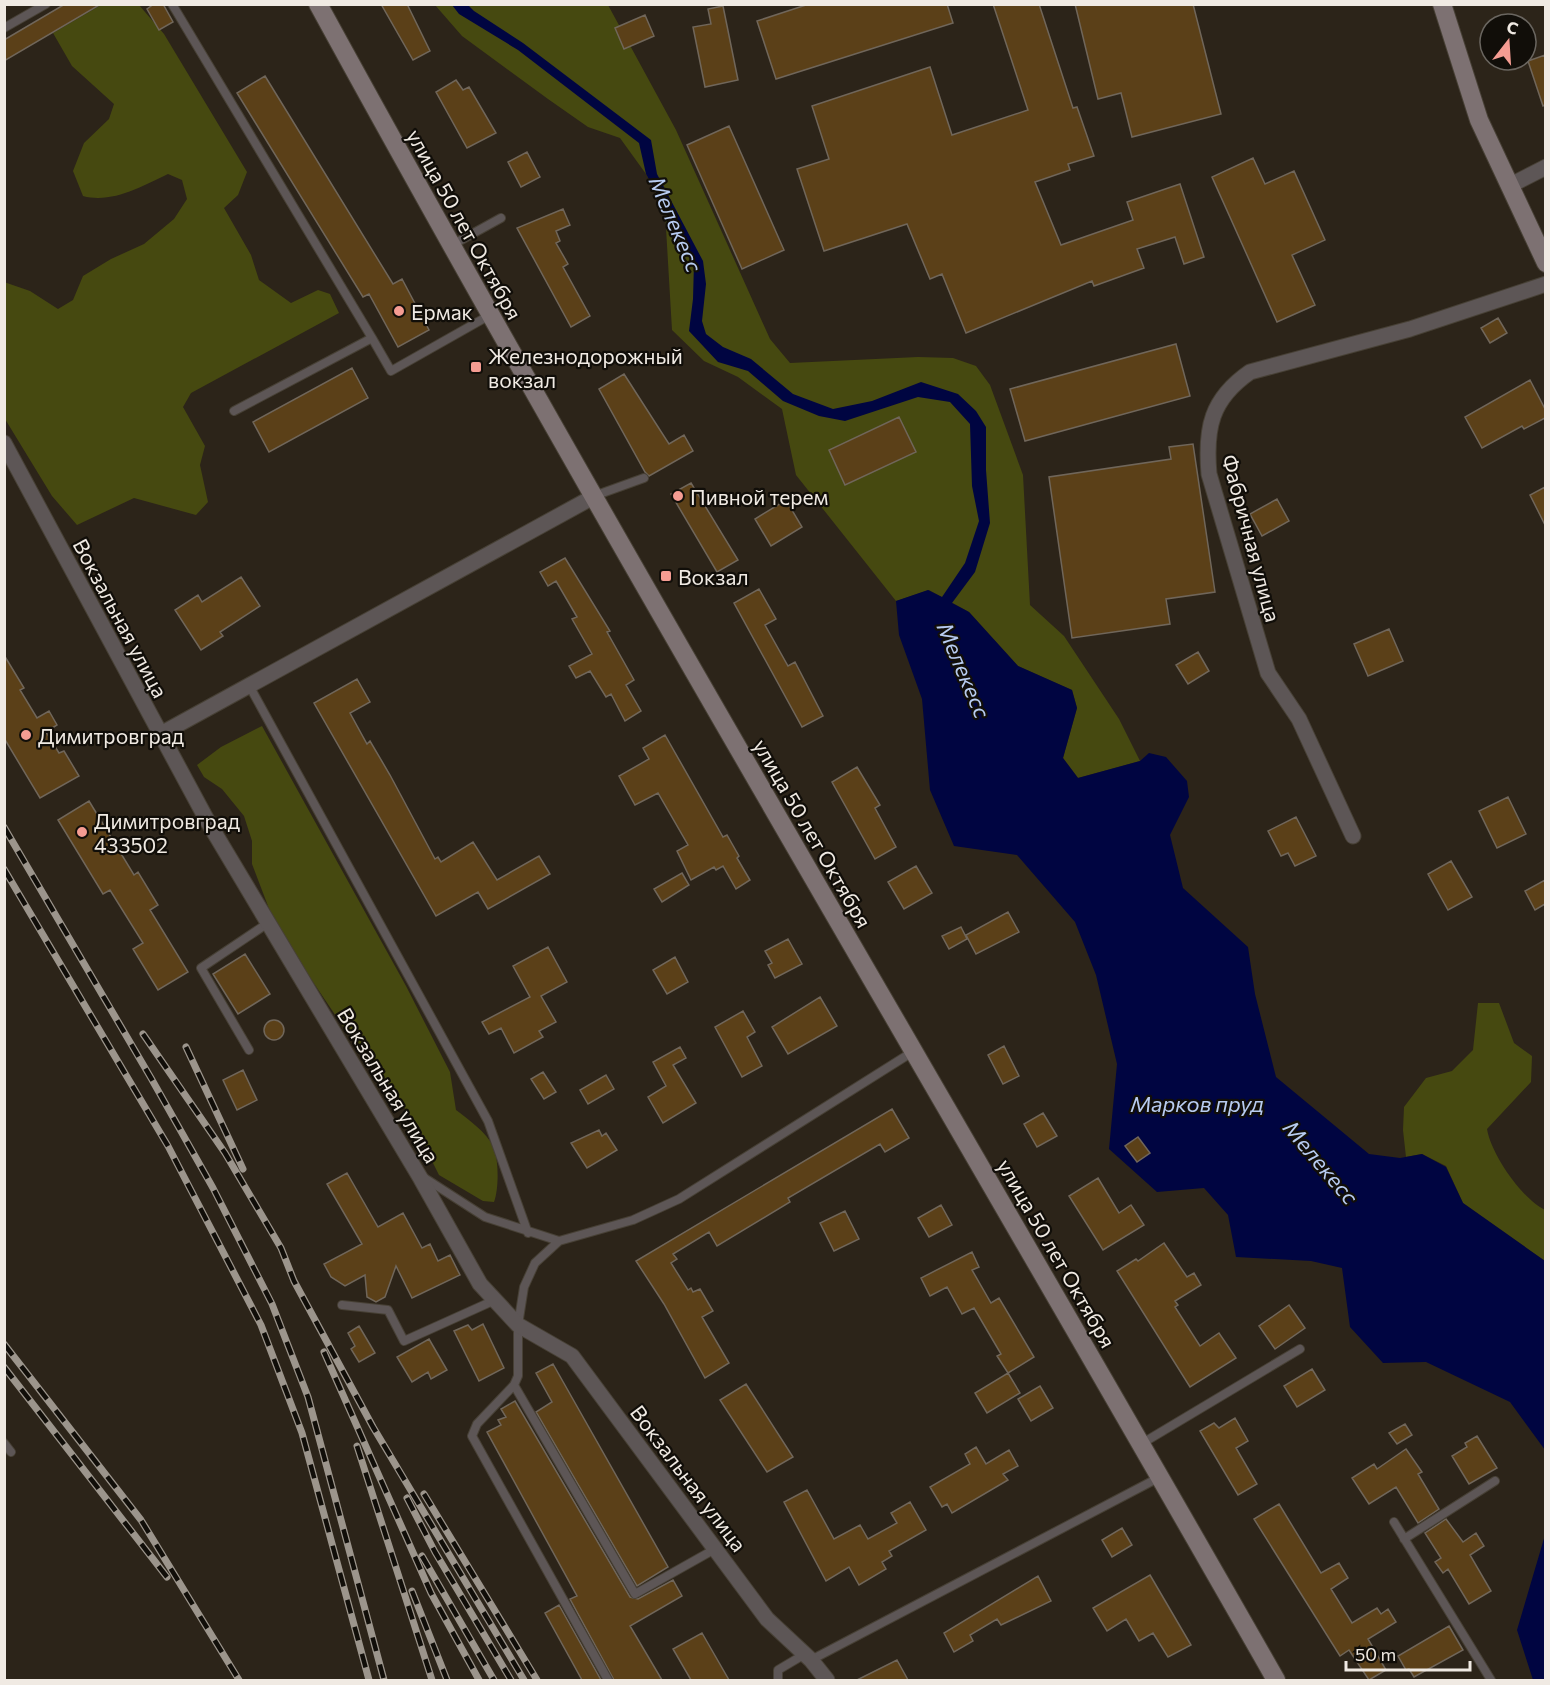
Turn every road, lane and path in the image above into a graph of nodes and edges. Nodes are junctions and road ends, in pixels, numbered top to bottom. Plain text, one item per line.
1 (46, 4) edge
2 (172, 4) edge
3 (318, 4) edge
4 (1442, 4) edge
5 (4, 28) edge
6 (1545, 167) edge
7 (1509, 186) junction
8 (501, 218) dead end
9 (450, 246) junction
10 (1545, 263) edge
11 (1545, 284) edge
12 (490, 315) junction
13 (372, 338) junction
14 (234, 411) dead end
15 (4, 443) edge
16 (644, 478) dead end
17 (593, 497) junction
18 (250, 687) junction
19 (159, 735) junction
20 (1353, 836) dead end
21 (268, 923) junction
22 (249, 1050) dead end
23 (914, 1051) junction
24 (418, 1173) junction
25 (528, 1233) junction
26 (559, 1241) junction
27 (495, 1300) junction
28 (342, 1305) dead end
29 (518, 1325) junction
30 (1300, 1349) dead end
31 (514, 1384) junction
32 (4, 1443) edge
33 (1141, 1444) junction
34 (11, 1452) dead end
35 (1160, 1477) junction
36 (1495, 1481) dead end
37 (1394, 1522) dead end
38 (1404, 1539) junction
39 (716, 1549) junction
40 (808, 1657) junction
41 (608, 1680) edge
42 (778, 1680) edge
43 (827, 1680) edge
44 (1276, 1680) edge
45 (1490, 1680) edge

1 - 5 lane
2 - 13 lane
3 - 9 main road, улица 50 лет Октября
4 - 7 main road
6 - 7 street
7 - 10 main road
8 - 9 lane
9 - 12 main road, улица 50 лет Октября
11 - 20 street, Фабричная улица
12 - 13 lane
12 - 17 main road, улица 50 лет Октября
13 - 14 lane
15 - 19 street, Вокзальная улица
16 - 17 lane
17 - 18 street
17 - 23 main road, улица 50 лет Октября
18 - 19 street
18 - 25 lane
19 - 21 street, Вокзальная улица
21 - 22 lane
21 - 24 street, Вокзальная улица
23 - 26 lane
23 - 33 main road, улица 50 лет Октября
24 - 25 lane
24 - 27 street, Вокзальная улица
25 - 26 lane
26 - 29 lane
27 - 28 lane
27 - 29 street, Вокзальная улица
29 - 31 lane
29 - 39 street, Вокзальная улица
30 - 33 lane
31 - 39 lane
31 - 41 lane
32 - 34 lane
33 - 35 main road, улица 50 лет Октября
35 - 40 lane
35 - 44 main road, улица 50 лет Октября
36 - 38 lane
37 - 38 lane
38 - 45 lane
39 - 40 street, Вокзальная улица
40 - 42 lane
40 - 43 street, Вокзальная улица

